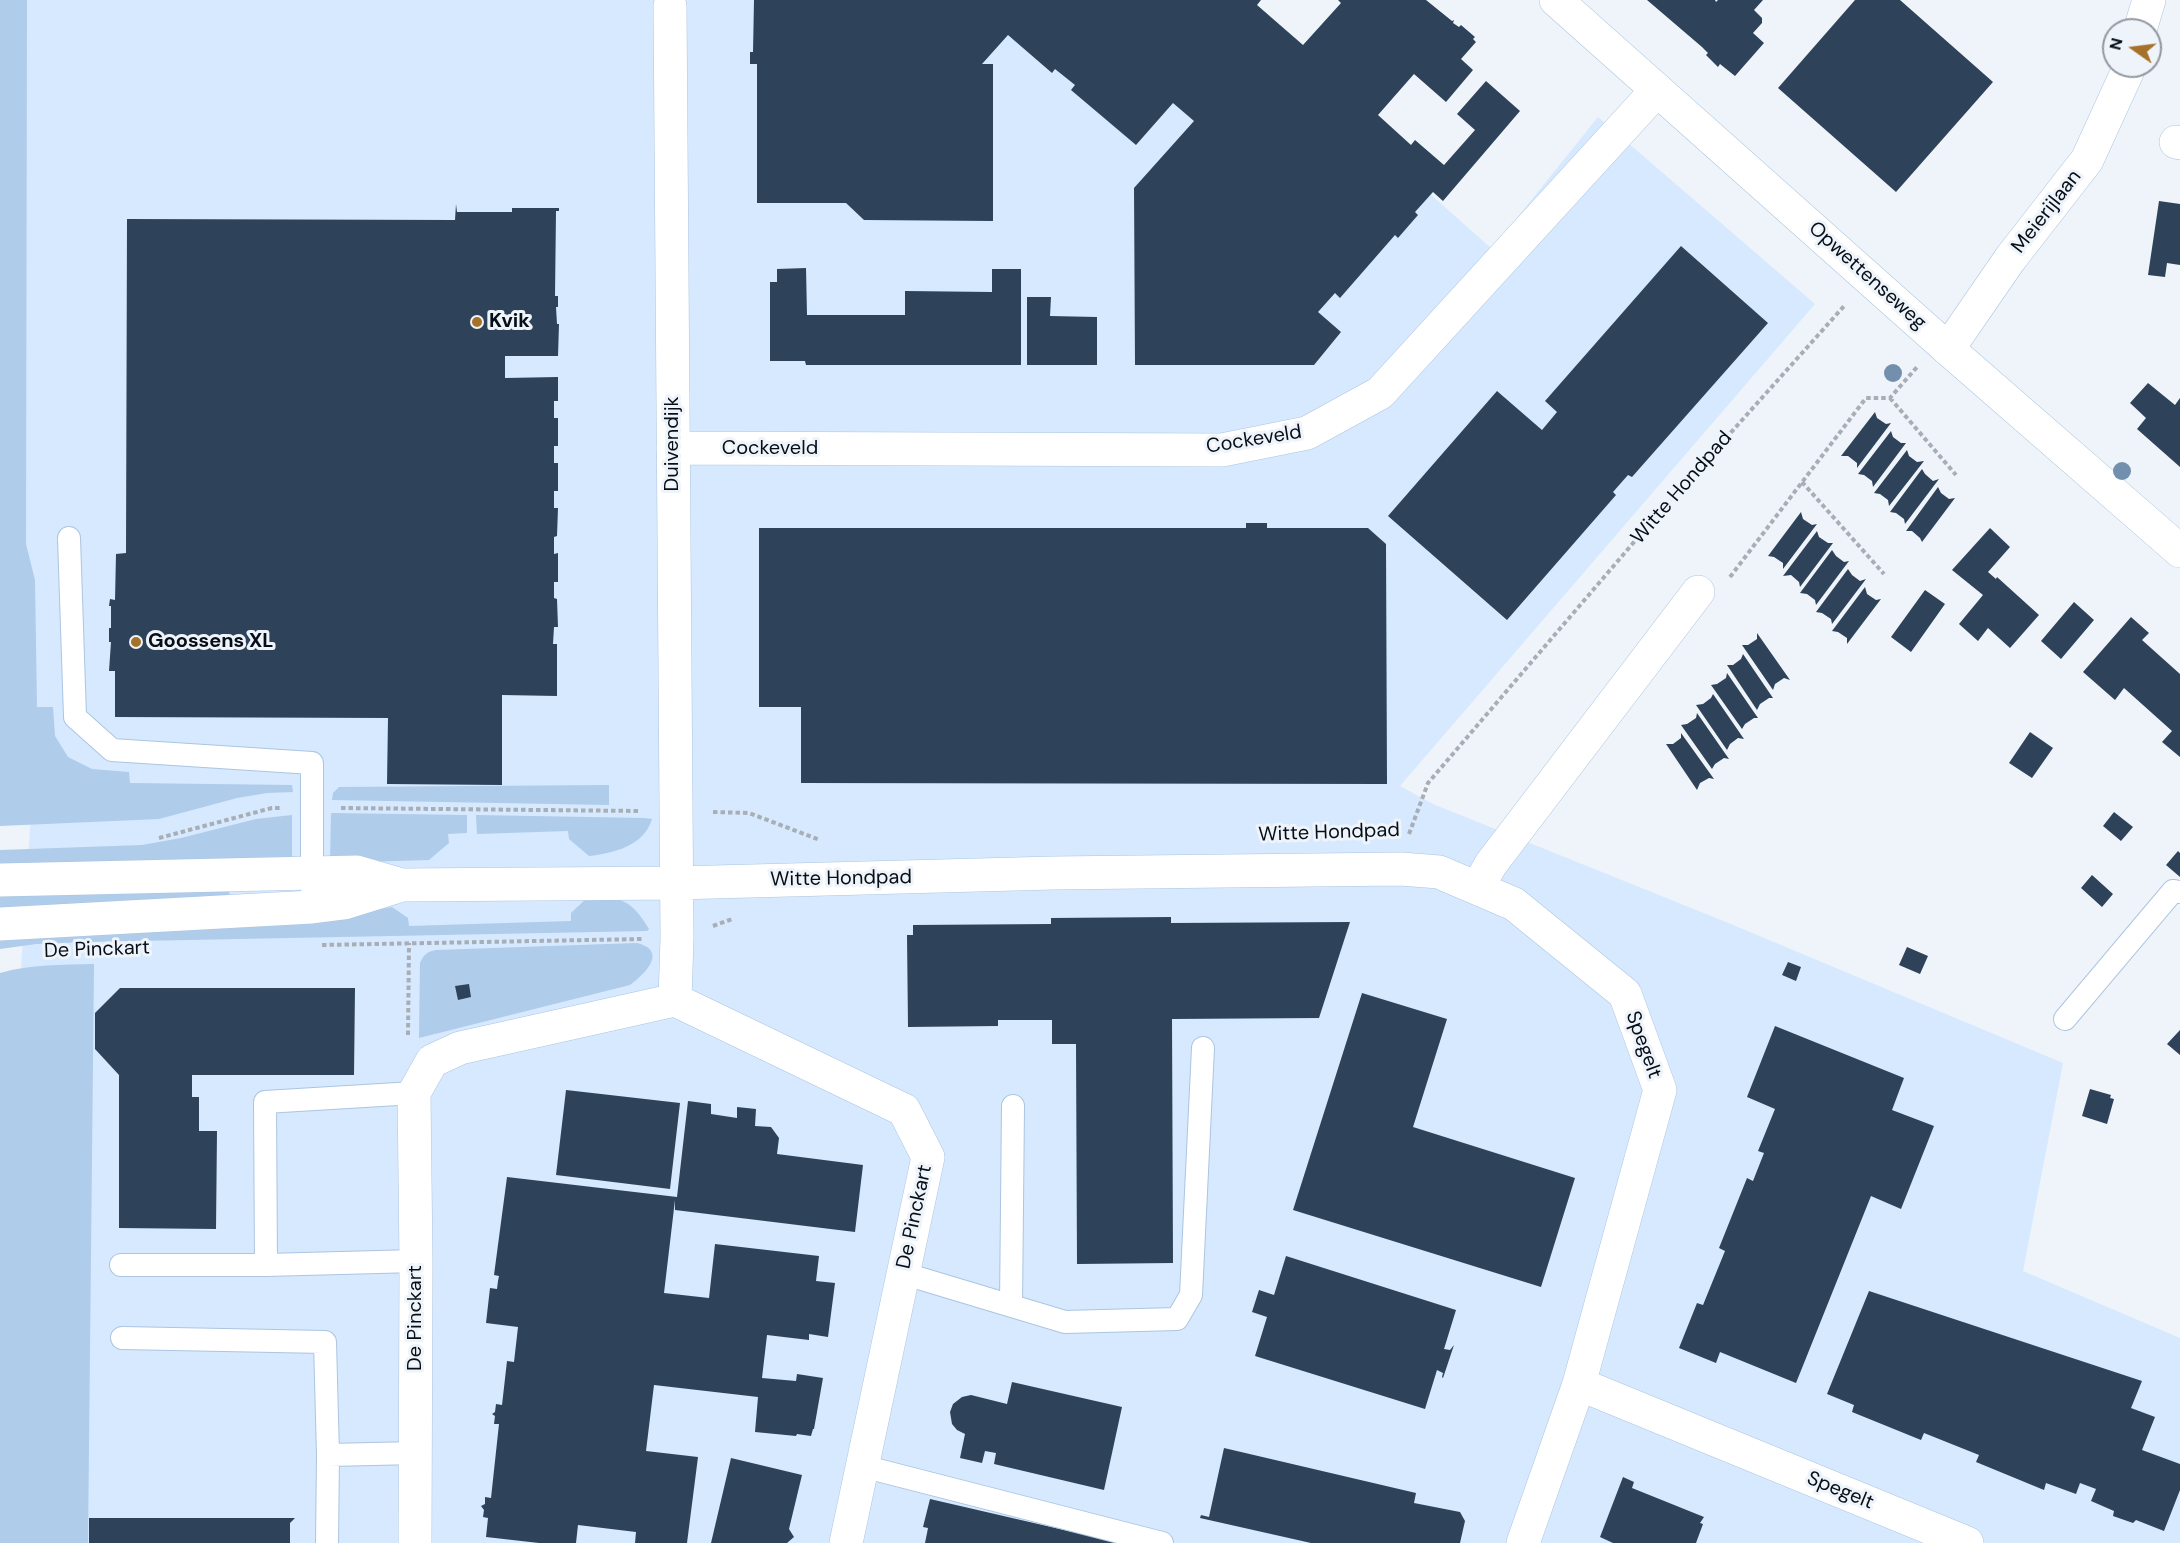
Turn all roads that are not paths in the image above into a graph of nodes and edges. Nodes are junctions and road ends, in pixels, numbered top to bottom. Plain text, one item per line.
1 (1556, 0) edge
2 (2149, 0) edge
3 (670, 3) edge
4 (2144, 18) edge
5 (2125, 78) edge
6 (1657, 90) junction
7 (1948, 349) junction
8 (673, 448) junction
9 (69, 538) dead end
10 (2180, 551) edge
11 (1698, 591) road end
12 (1401, 869) joint
13 (312, 872) junction
14 (0, 880) edge
15 (676, 883) junction
16 (402, 885) junction
17 (1477, 888) junction
18 (2180, 892) edge
19 (312, 907) junction
20 (0, 924) edge
21 (675, 999) junction
22 (2065, 1018) dead end
23 (1203, 1048) dead end
24 (414, 1093) junction
25 (1013, 1106) dead end
26 (416, 1261) junction
27 (121, 1265) dead end
28 (266, 1265) junction
29 (902, 1274) junction
30 (1011, 1305) junction
31 (122, 1338) dead end
32 (1579, 1384) junction
33 (417, 1453) junction
34 (328, 1455) junction
35 (862, 1466) junction
36 (327, 1543) edge
37 (415, 1543) edge
38 (846, 1543) edge
39 (1162, 1543) edge
40 (1523, 1543) edge
41 (1967, 1543) edge

1 - 6 street, Opwettenseweg
2 - 4 street
3 - 8 street, Duivendijk
5 - 7 street, Meierijlaan
6 - 7 street, Opwettenseweg
6 - 8 street, Cockeveld
7 - 10 street, Opwettenseweg
8 - 15 street, Duivendijk
9 - 13 lane
11 - 17 street
12 - 15 street, Witte Hondpad
12 - 17 street, Spegelt
13 - 14 street, De Pinckart
13 - 16 street, De Pinckart
13 - 19 lane
15 - 16 street, De Pinckart
15 - 21 street
16 - 19 street, De Pinckart
17 - 32 street, Spegelt
18 - 22 lane
19 - 20 street, De Pinckart
21 - 24 street
21 - 29 street, De Pinckart
23 - 30 lane
24 - 26 street, De Pinckart
24 - 28 lane
25 - 30 lane
26 - 28 lane
26 - 33 street, De Pinckart
27 - 28 lane
29 - 30 lane
29 - 35 street, De Pinckart
31 - 34 lane
32 - 40 street, Spegelt
32 - 41 street, Spegelt
33 - 34 lane
33 - 37 street, De Pinckart
34 - 36 lane
35 - 38 street, De Pinckart
35 - 39 lane

